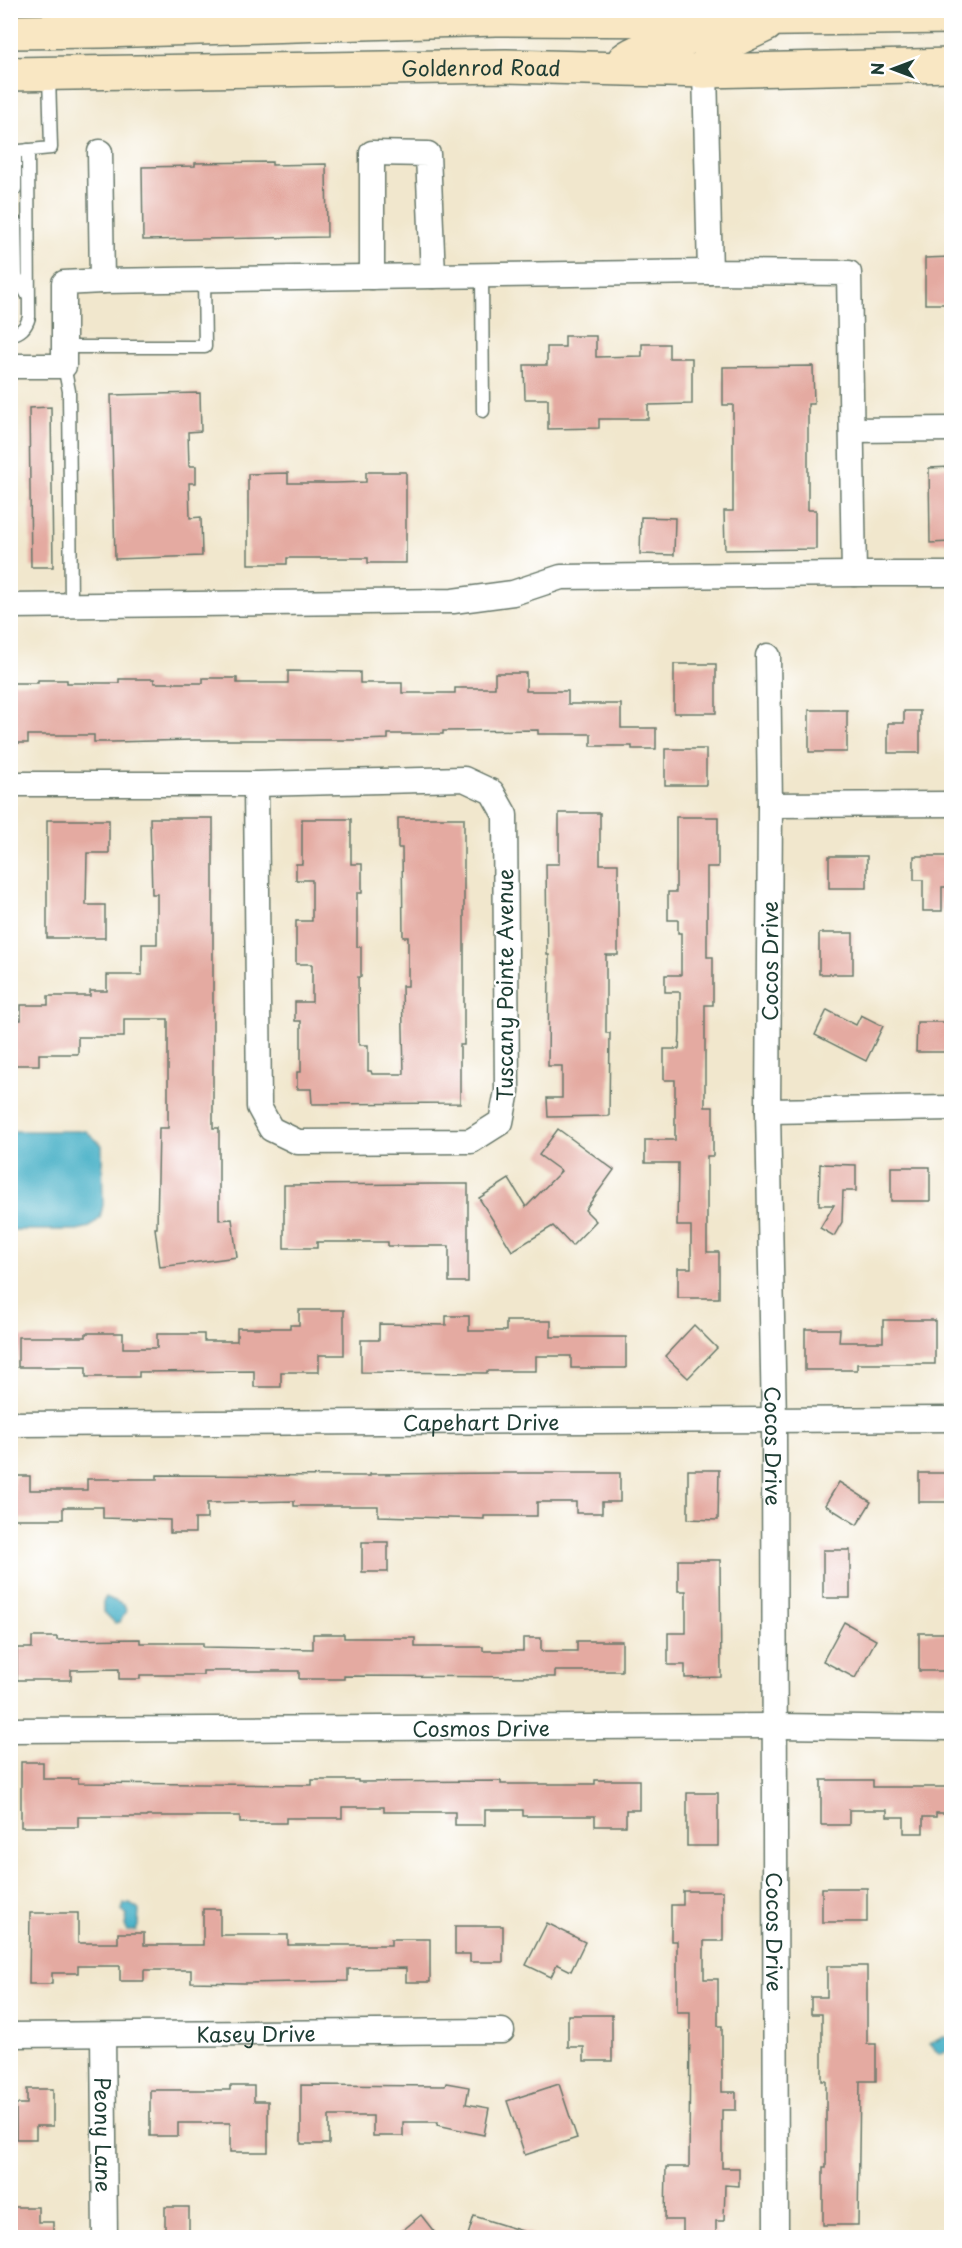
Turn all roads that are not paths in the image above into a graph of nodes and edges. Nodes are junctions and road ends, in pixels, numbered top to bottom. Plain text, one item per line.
1 (496, 15) edge
2 (705, 15) edge
3 (951, 17) edge
4 (782, 19) junction
5 (10, 32) edge
6 (951, 65) edge
7 (615, 67) junction
8 (705, 71) junction
9 (49, 73) junction
10 (10, 74) edge
11 (28, 150) junction
12 (13, 152) edge
13 (100, 152) dead end
14 (15, 189) dead end
15 (15, 222) dead end
16 (710, 272) junction
17 (433, 276) junction
18 (482, 276) junction
19 (372, 277) junction
20 (204, 280) junction
21 (102, 281) junction
22 (29, 297) junction
23 (10, 335) edge
24 (64, 356) junction
25 (10, 366) edge
26 (483, 411) dead end
27 (951, 429) edge
28 (852, 430) junction
29 (854, 574) junction
30 (951, 574) edge
31 (71, 605) junction
32 (10, 606) edge
33 (768, 656) dead end
34 (10, 784) edge
35 (256, 784) junction
36 (951, 804) edge
37 (770, 805) junction
38 (951, 1108) edge
39 (768, 1111) junction
40 (951, 1419) edge
41 (774, 1421) junction
42 (10, 1424) edge
43 (774, 1726) junction
44 (951, 1728) edge
45 (10, 1730) edge
46 (502, 2031) dead end
47 (10, 2035) edge
48 (104, 2035) junction
49 (105, 2238) edge
50 (776, 2238) edge

1 - 2 main road
1 - 5 main road
2 - 4 main road
2 - 7 main road
3 - 4 main road
4 - 8 main road
6 - 8 main road, Goldenrod Road
7 - 8 main road, Goldenrod Road
7 - 9 main road, Goldenrod Road
8 - 16 street
9 - 10 main road, Goldenrod Road
9 - 11 lane
11 - 12 lane
11 - 22 lane
12 - 14 lane
13 - 21 street
15 - 22 lane
16 - 18 street
16 - 28 street
17 - 18 street
17 - 19 street
17 - 19 street
18 - 26 lane
19 - 20 street
20 - 21 street
20 - 24 lane
21 - 24 street
22 - 23 lane
24 - 25 street
24 - 31 lane
27 - 28 street
28 - 29 street
29 - 30 street
29 - 31 street
31 - 32 street
33 - 37 street, Cocos Drive
34 - 35 street, Tuscany Pointe Avenue
35 - 35 street, Tuscany Pointe Avenue
36 - 37 street
37 - 39 street, Cocos Drive
38 - 39 street
39 - 41 street, Cocos Drive
40 - 41 street, Capehart Drive
41 - 42 street, Capehart Drive
41 - 43 street, Cocos Drive
43 - 44 street, Cosmos Drive
43 - 45 street, Cosmos Drive
43 - 50 street, Cocos Drive
46 - 48 street, Kasey Drive
47 - 48 street, Kasey Drive
48 - 49 street, Peony Lane

